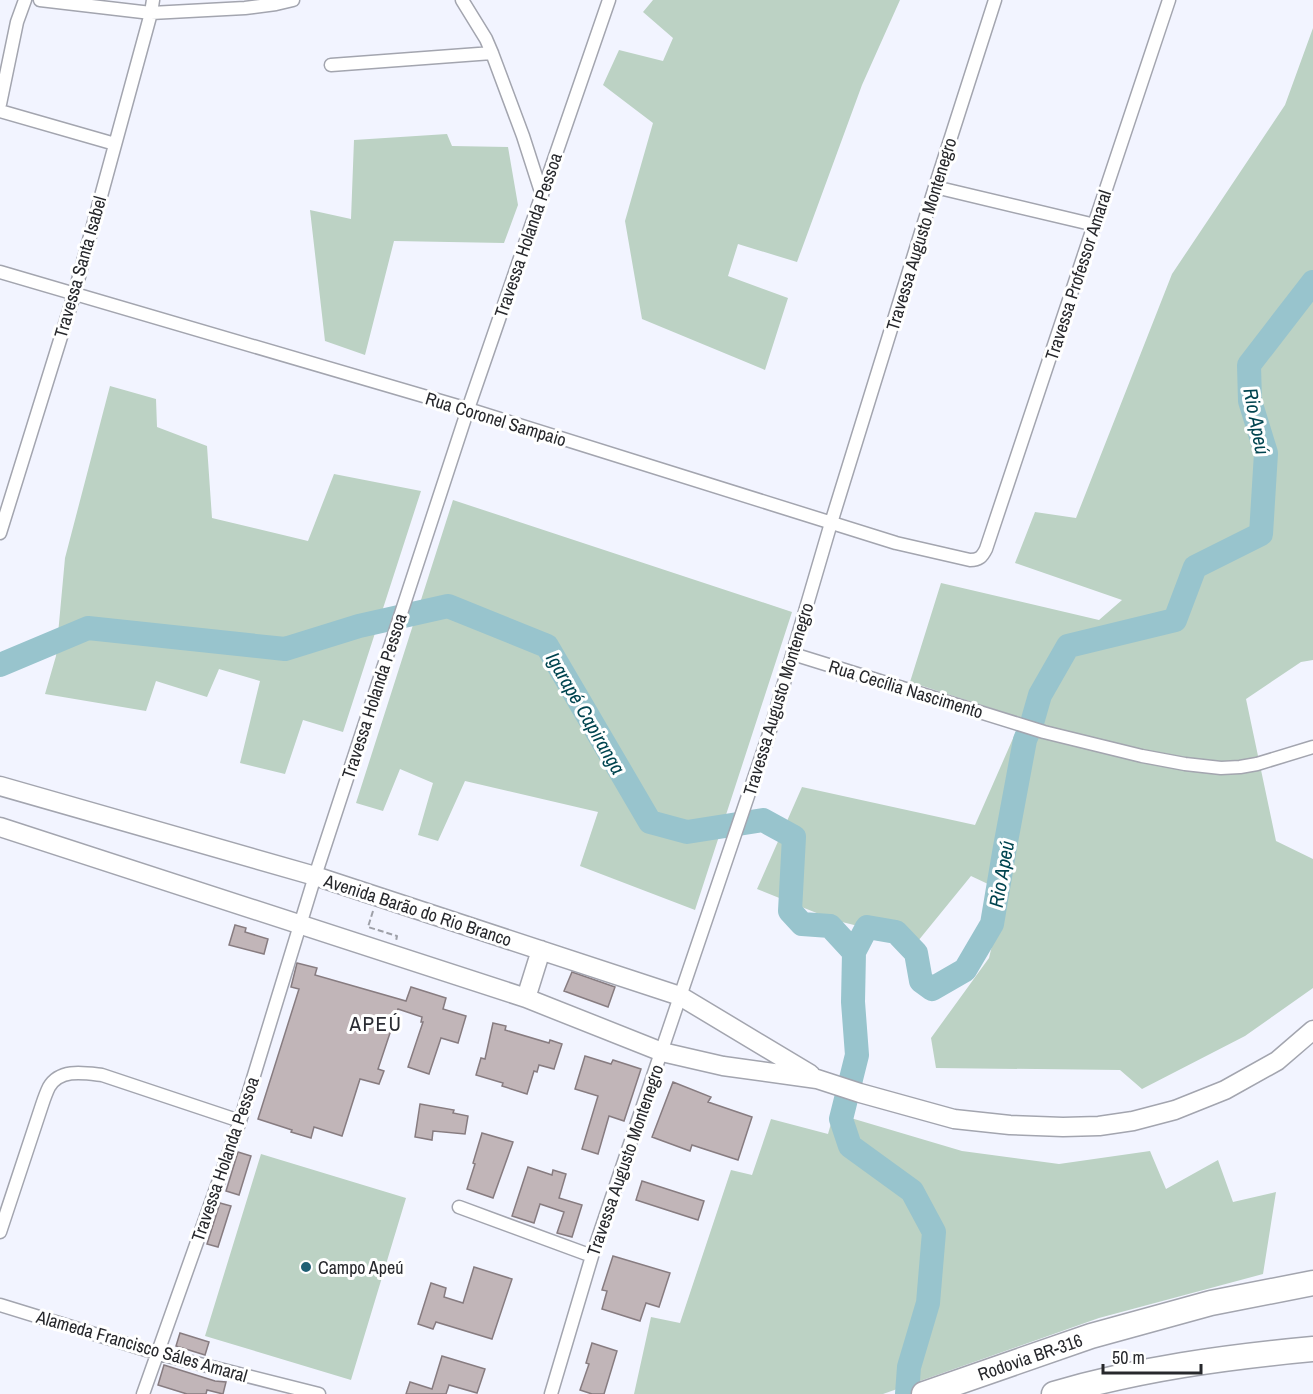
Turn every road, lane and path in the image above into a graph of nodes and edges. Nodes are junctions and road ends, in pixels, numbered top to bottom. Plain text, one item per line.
1 (25, 0) edge
2 (40, 0) edge
3 (293, 0) edge
4 (462, 0) edge
5 (609, 0) edge
6 (995, 0) edge
7 (1169, 0) edge
8 (152, 6) edge
9 (492, 53) junction
10 (331, 65) dead end
11 (0, 102) edge
12 (0, 111) edge
13 (115, 144) junction
14 (935, 187) junction
15 (542, 195) junction
16 (1095, 225) junction
17 (0, 272) edge
18 (74, 295) junction
19 (468, 409) junction
20 (831, 524) junction
21 (0, 533) edge
22 (986, 549) joint
23 (793, 654) junction
24 (1313, 747) edge
25 (0, 786) edge
26 (0, 826) edge
27 (315, 876) junction
28 (378, 897) junction
29 (300, 925) junction
30 (541, 950) junction
31 (392, 954) junction
32 (680, 996) junction
33 (525, 998) junction
34 (1313, 1030) edge
35 (662, 1052) junction
36 (824, 1081) junction
37 (240, 1121) junction
38 (459, 1208) dead end
39 (0, 1232) edge
40 (592, 1256) junction
41 (1313, 1283) edge
42 (0, 1305) edge
43 (1313, 1349) edge
44 (156, 1353) junction
45 (932, 1391) edge
46 (143, 1394) edge
47 (319, 1394) edge
48 (551, 1394) edge
49 (1054, 1394) edge

1 - 11 street
2 - 8 street
3 - 8 street
4 - 9 street
5 - 15 street, Travessa Holanda Pessoa
6 - 14 street, Travessa Augusto Montenegro
7 - 16 street, Travessa Professor Amaral
8 - 13 street, Travessa Santa Isabel
9 - 10 street
9 - 15 street
12 - 13 street
13 - 18 street, Travessa Santa Isabel
14 - 16 street
14 - 20 street, Travessa Augusto Montenegro
15 - 19 street, Travessa Holanda Pessoa
16 - 22 street, Travessa Professor Amaral
17 - 18 street, Rua Coronel Sampaio
18 - 19 street, Rua Coronel Sampaio
18 - 21 street, Travessa Santa Isabel
19 - 20 street, Rua Coronel Sampaio
19 - 27 street, Travessa Holanda Pessoa
20 - 22 street, Rua Coronel Sampaio
20 - 23 street, Travessa Augusto Montenegro
23 - 24 street, Rua Cecília Nascimento
23 - 32 street, Travessa Augusto Montenegro
25 - 27 main road, Avenida Barão do Rio Branco
26 - 29 main road, Avenida Barão do Rio Branco
27 - 28 main road, Avenida Barão do Rio Branco
27 - 29 street, Travessa Holanda Pessoa
28 - 30 main road, Avenida Barão do Rio Branco
28 - 31 path
29 - 31 main road, Avenida Barão do Rio Branco
29 - 37 street, Travessa Holanda Pessoa
30 - 32 main road, Avenida Barão do Rio Branco
30 - 33 main road
31 - 33 main road, Avenida Barão do Rio Branco
32 - 35 street, Travessa Augusto Montenegro
32 - 36 main road, Avenida Barão do Rio Branco
33 - 35 main road, Avenida Barão do Rio Branco
34 - 36 main road, Avenida Barão do Rio Branco
35 - 36 main road, Avenida Barão do Rio Branco
35 - 40 street, Travessa Augusto Montenegro
37 - 39 street
37 - 44 street, Travessa Holanda Pessoa
38 - 40 street
40 - 48 street, Travessa Augusto Montenegro
41 - 45 highway, Rodovia BR-316
42 - 44 street, Alameda Francisco Sáles Amaral
43 - 49 highway
44 - 46 street, Travessa Holanda Pessoa
44 - 47 street, Alameda Francisco Sáles Amaral

